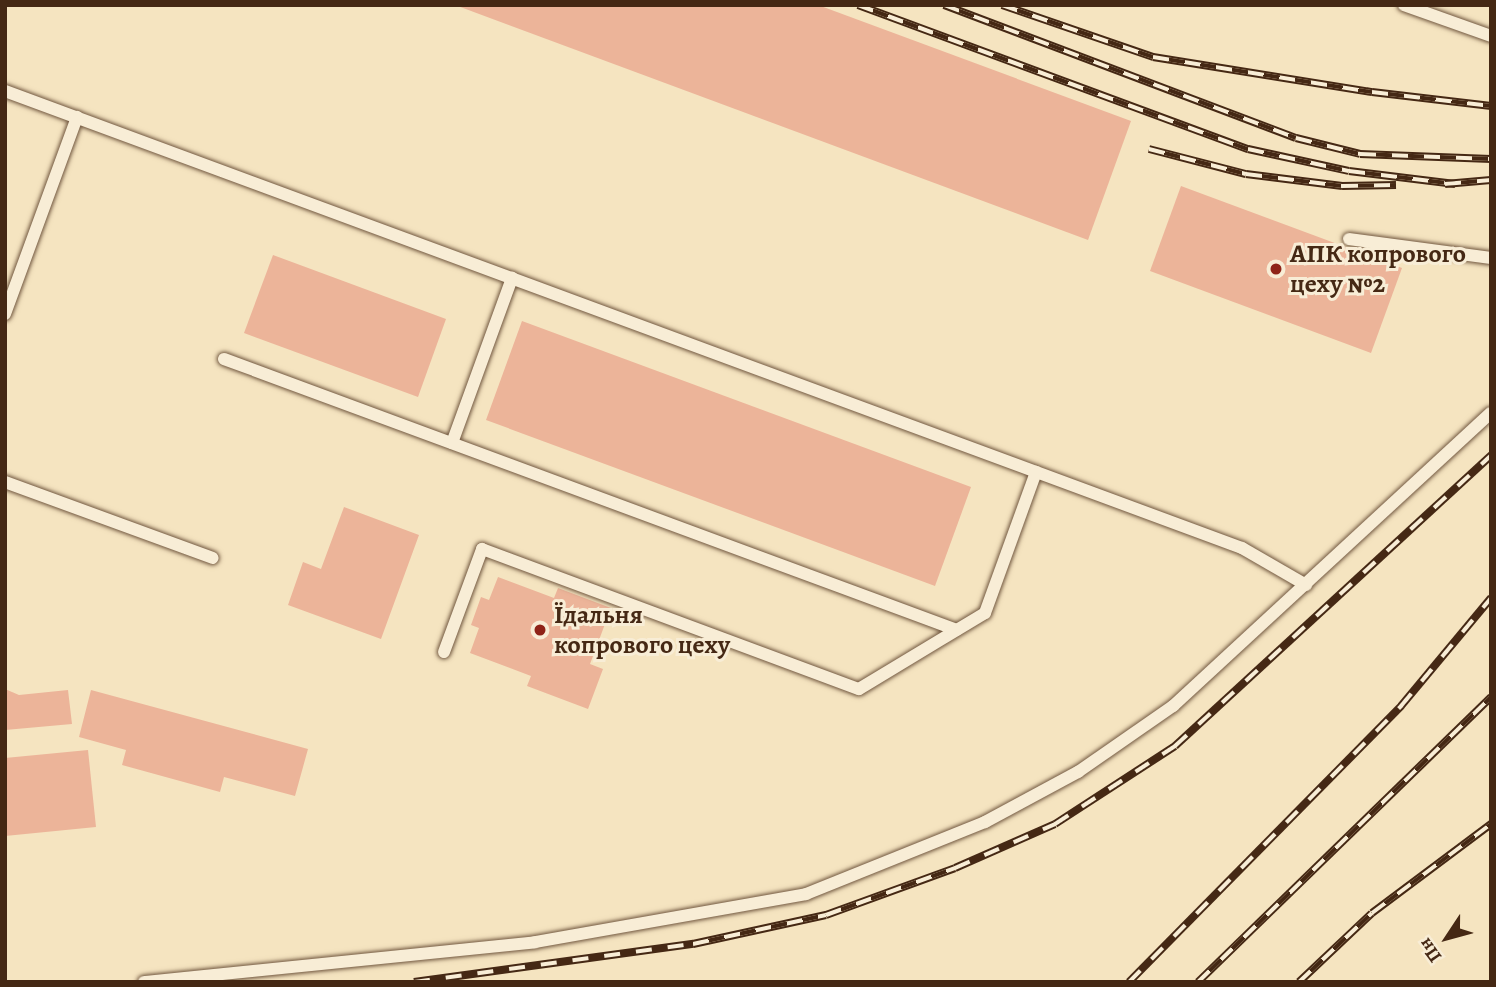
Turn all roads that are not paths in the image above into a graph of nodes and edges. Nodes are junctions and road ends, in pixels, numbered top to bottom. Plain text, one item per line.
1 (1404, 5) edge
2 (1491, 36) edge
3 (5, 91) edge
4 (78, 117) junction
5 (1349, 239) dead end
6 (1491, 258) edge
7 (512, 278) junction
8 (5, 314) edge
9 (224, 359) dead end
10 (1491, 413) edge
11 (452, 443) junction
12 (1036, 472) junction
13 (5, 482) edge
14 (213, 558) dead end
15 (1306, 585) junction
16 (957, 630) junction
17 (444, 652) dead end
18 (144, 982) edge

1 - 2 lane
3 - 4 lane
4 - 7 lane
4 - 8 lane
5 - 6 lane
7 - 11 lane
7 - 12 lane
9 - 11 lane
10 - 15 lane
11 - 16 lane
12 - 15 lane
12 - 16 lane
13 - 14 lane
15 - 18 lane
16 - 17 lane

